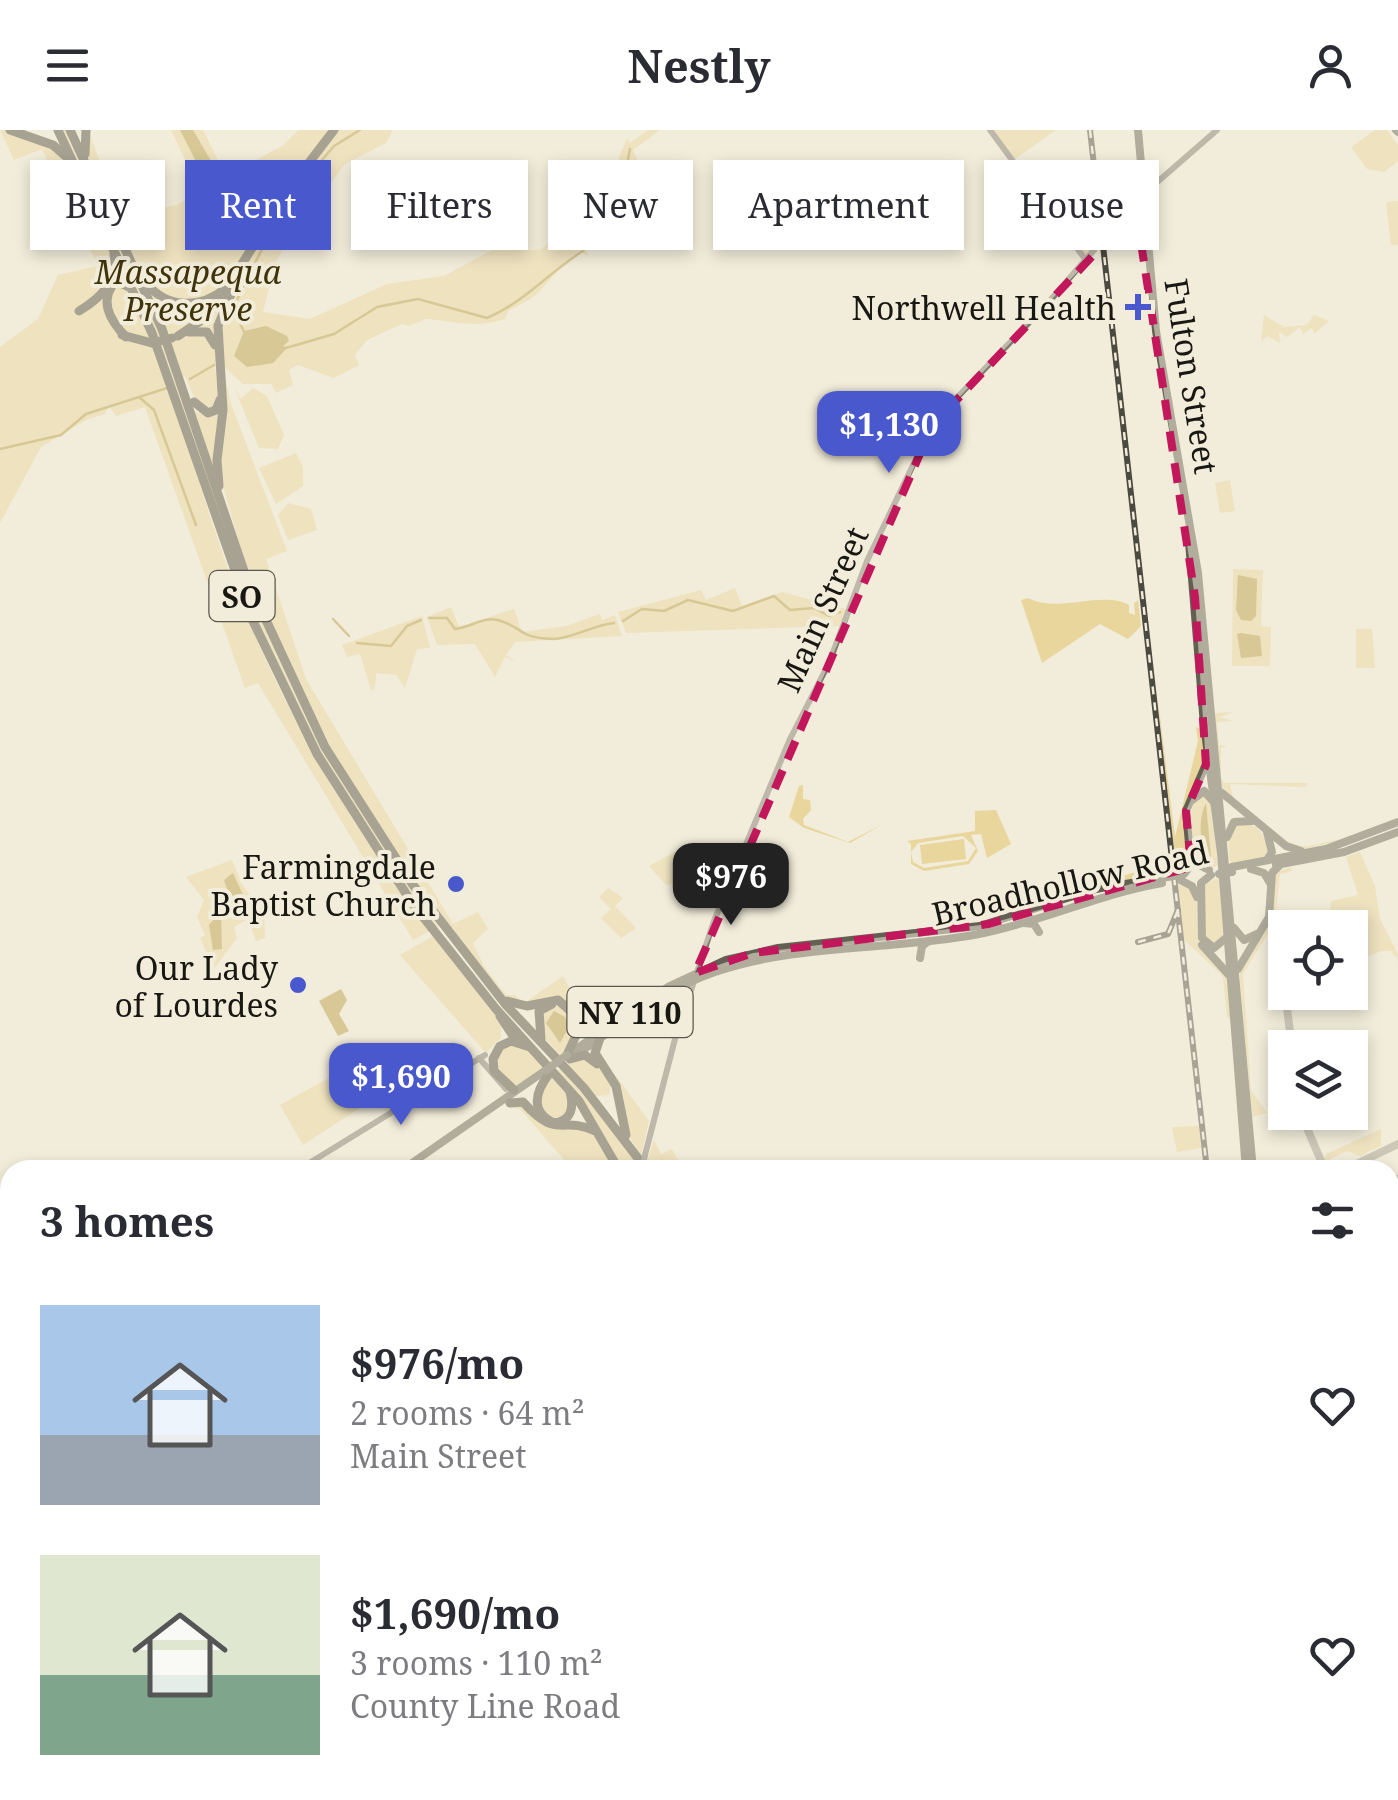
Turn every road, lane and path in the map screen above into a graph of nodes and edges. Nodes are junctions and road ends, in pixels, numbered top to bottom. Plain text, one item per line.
1 (11, 130) edge
2 (34, 130) edge
3 (58, 130) edge
4 (70, 130) edge
5 (86, 130) edge
6 (334, 130) edge
7 (990, 130) edge
8 (1135, 130) edge
9 (1217, 130) edge
10 (69, 160) edge
11 (76, 160) edge
12 (80, 160) edge
13 (85, 160) edge
14 (1138, 160) edge
15 (1159, 180) edge
16 (112, 250) edge
17 (115, 250) edge
18 (127, 250) edge
19 (128, 250) edge
20 (1093, 250) edge
21 (1144, 250) edge
22 (1147, 250) edge
23 (1085, 259) junction
24 (244, 262) junction
25 (106, 289) junction
26 (104, 308) junction
27 (147, 322) junction
28 (126, 337) junction
29 (173, 341) junction
30 (238, 556) junction
31 (1194, 565) junction
32 (1200, 680) junction
33 (1208, 710) junction
34 (1206, 744) junction
35 (1216, 777) junction
36 (1217, 818) junction
37 (1398, 822) edge
38 (1384, 828) junction
39 (1398, 832) edge
40 (1352, 840) junction
41 (1366, 845) junction
42 (1326, 849) junction
43 (1266, 861) junction
44 (1285, 863) junction
45 (1230, 867) junction
46 (1251, 869) junction
47 (1215, 872) junction
48 (1181, 876) junction
49 (1161, 880) junction
50 (1224, 884) junction
51 (1232, 920) junction
52 (1020, 923) junction
53 (1039, 932) dead end
54 (932, 940) junction
55 (920, 958) dead end
56 (693, 977) junction
57 (1237, 979) junction
58 (1232, 993) junction
59 (498, 996) junction
60 (496, 1009) junction
61 (610, 1025) junction
62 (504, 1026) junction
63 (600, 1038) junction
64 (517, 1042) junction
65 (542, 1042) junction
66 (532, 1048) junction
67 (495, 1049) junction
68 (482, 1056) junction
69 (568, 1057) junction
70 (548, 1072) junction
71 (492, 1073) junction
72 (584, 1088) junction
73 (515, 1089) junction
74 (569, 1090) junction
75 (507, 1102) junction
76 (1245, 1122) junction
77 (600, 1135) junction
78 (633, 1151) junction
79 (314, 1160) edge
80 (424, 1160) edge
81 (614, 1160) edge
82 (638, 1160) edge
83 (645, 1160) edge
84 (1248, 1160) edge

1 - 2 highway
1 - 10 highway
3 - 11 highway, SO
4 - 12 highway, SO
5 - 13 highway
6 - 24 highway
7 - 23 main road
8 - 14 main road, Fulton Street
9 - 15 main road, Main Street
16 - 25 highway
17 - 27 highway, SO
18 - 29 highway, SO
19 - 24 highway
20 - 23 main road, Main Street
21 - 31 main road, Fulton Street
22 - 31 main road, Fulton Street
23 - 56 main road, Main Street
24 - 29 highway
24 - 30 highway
25 - 26 highway
25 - 26 highway
26 - 28 highway
27 - 28 highway
27 - 60 highway, SO
28 - 29 highway, bridge
29 - 29 highway
29 - 30 highway, SO
30 - 59 highway, SO
31 - 32 main road
31 - 33 main road
32 - 33 main road
32 - 34 main road
33 - 35 main road
34 - 36 main road
34 - 48 main road
35 - 42 main road
35 - 45 main road
36 - 47 main road
36 - 50 main road
37 - 38 main road, Broadhollow Road / NY 110
38 - 40 main road, Broadhollow Road / NY 110
38 - 41 main road
39 - 41 main road, Broadhollow Road / NY 110
40 - 41 main road
40 - 42 main road, Broadhollow Road / NY 110
41 - 44 main road, Broadhollow Road / NY 110
42 - 43 main road, Broadhollow Road / NY 110
43 - 45 main road, Broadhollow Road / NY 110
43 - 45 main road
44 - 46 main road, Broadhollow Road / NY 110
44 - 57 main road
45 - 46 main road, Broadhollow Road / NY 110
45 - 47 main road, Broadhollow Road / NY 110, bridge
45 - 51 main road
46 - 51 main road
47 - 48 main road, Broadhollow Road / NY 110
47 - 50 main road
48 - 49 main road, Broadhollow Road / NY 110, bridge
48 - 58 main road
49 - 52 main road, Broadhollow Road / NY 110
49 - 56 main road, Broadhollow Road / NY 110
50 - 58 main road
51 - 57 main road
52 - 53 main road
52 - 54 main road, Broadhollow Road / NY 110
54 - 55 main road
54 - 56 main road, Broadhollow Road / NY 110
56 - 61 main road, NY 110
56 - 63 main road, NY 110
56 - 83 main road, Main Street, bridge
57 - 76 main road
58 - 76 main road
59 - 61 highway
59 - 65 highway, SO
60 - 62 highway
60 - 66 highway, SO
61 - 69 main road, NY 110
62 - 64 highway
62 - 67 highway
63 - 69 main road, NY 110
63 - 78 highway
64 - 66 highway
64 - 73 highway
65 - 69 highway
65 - 72 highway, SO
66 - 74 highway, SO
67 - 68 highway
67 - 71 highway
68 - 71 main road
68 - 79 main road
69 - 70 main road, NY 110, bridge
69 - 72 highway
70 - 73 main road, NY 110
70 - 74 highway
70 - 75 main road, NY 110
71 - 73 main road
72 - 78 highway, SO
73 - 75 main road
73 - 75 main road, NY 110
74 - 77 highway, SO
75 - 77 highway
75 - 80 main road, NY 110
76 - 84 main road
77 - 81 highway, SO
78 - 82 highway, SO

